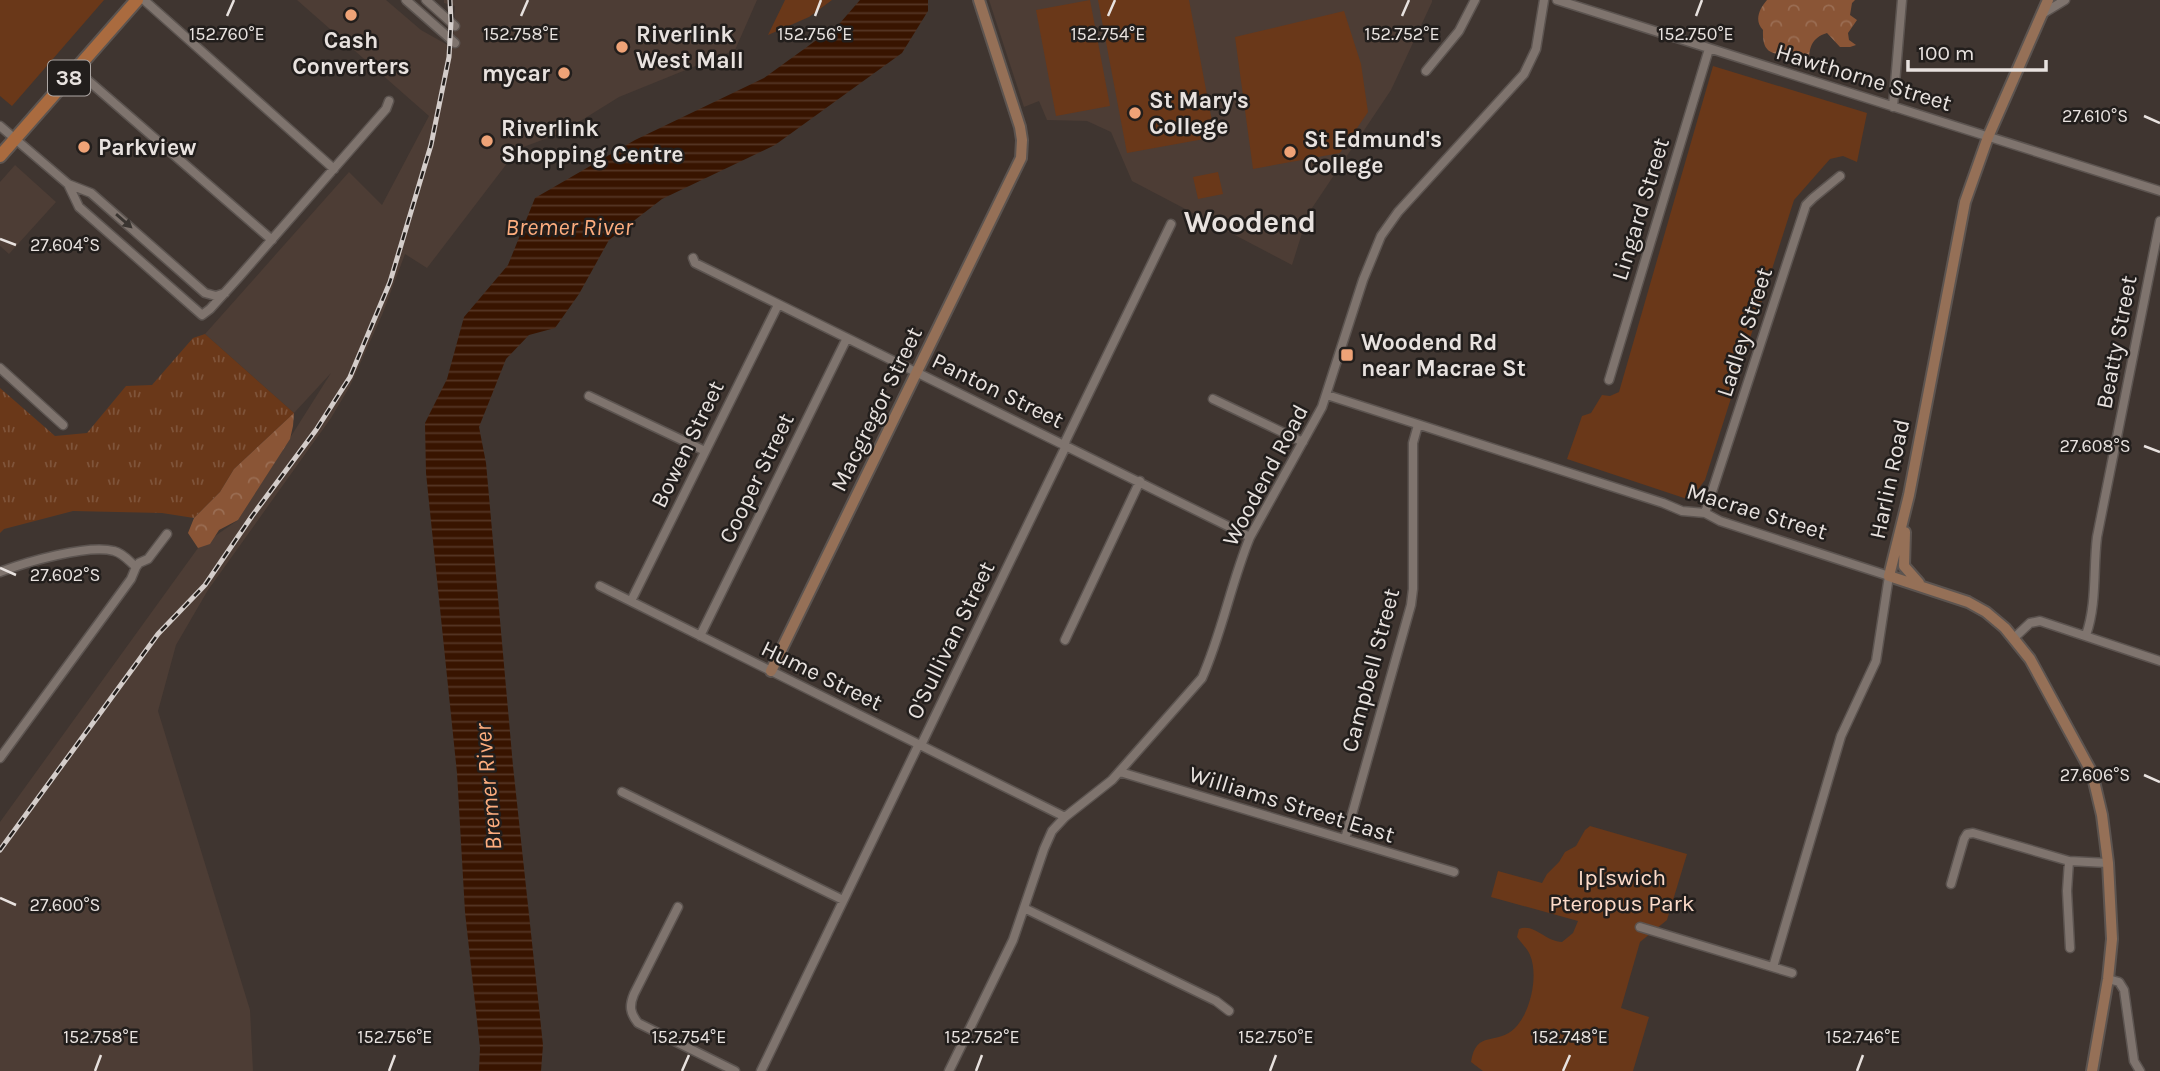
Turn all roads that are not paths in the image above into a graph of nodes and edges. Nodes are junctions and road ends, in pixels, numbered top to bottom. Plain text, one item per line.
1 (137, 0) edge
2 (144, 0) edge
3 (406, 0) edge
4 (426, 0) edge
5 (979, 0) edge
6 (1475, 0) edge
7 (1544, 0) edge
8 (1557, 0) edge
9 (1902, 0) edge
10 (2048, 0) edge
11 (2065, 0) edge
12 (2042, 14) junction
13 (455, 26) dead end
14 (455, 43) dead end
15 (1709, 49) junction
16 (76, 70) junction
17 (1426, 71) dead end
18 (389, 101) dead end
19 (1893, 107) junction
20 (0, 125) edge
21 (1988, 137) junction
22 (15, 138) junction
23 (0, 156) edge
24 (334, 169) junction
25 (1840, 176) dead end
26 (68, 184) junction
27 (2160, 191) edge
28 (2160, 221) edge
29 (1171, 224) dead end
30 (272, 240) junction
31 (693, 258) dead end
32 (227, 291) junction
33 (778, 305) junction
34 (846, 338) junction
35 (0, 368) edge
36 (917, 372) junction
37 (1609, 380) dead end
38 (1327, 395) junction
39 (589, 396) dead end
40 (1213, 399) dead end
41 (63, 425) dead end
42 (1418, 425) junction
43 (1303, 442) junction
44 (1065, 445) junction
45 (705, 451) junction
46 (1140, 481) junction
47 (1909, 495) junction
48 (1705, 513) junction
49 (167, 534) dead end
50 (1250, 537) junction
51 (136, 567) junction
52 (0, 572) edge
53 (1889, 576) junction
54 (600, 586) dead end
55 (1925, 588) junction
56 (631, 601) junction
57 (700, 635) junction
58 (2086, 635) junction
59 (2014, 638) junction
60 (1065, 640) dead end
61 (2160, 661) edge
62 (771, 671) junction
63 (920, 745) junction
64 (0, 758) edge
65 (1120, 772) junction
66 (622, 792) dead end
67 (1065, 817) junction
68 (1345, 839) junction
69 (2069, 861) junction
70 (2108, 863) junction
71 (1454, 872) dead end
72 (1951, 884) dead end
73 (844, 900) junction
74 (678, 907) dead end
75 (1024, 908) junction
76 (1640, 927) dead end
77 (2070, 948) dead end
78 (1773, 967) junction
79 (1792, 973) dead end
80 (2108, 979) junction
81 (1229, 1011) dead end
82 (735, 1071) edge
83 (761, 1071) edge
84 (949, 1071) edge
85 (2091, 1071) edge
86 (2140, 1071) edge

1 - 16 main road, 38
2 - 24 street
3 - 14 street
4 - 13 street
5 - 36 main road, Macgregor Street
6 - 17 street
7 - 38 street, Woodend Road
8 - 15 street, Hawthorne Street
9 - 19 street
10 - 12 main road, Harlin Road
11 - 12 street
12 - 21 main road, Harlin Road
15 - 19 street, Hawthorne Street
15 - 37 street, Lingard Street
16 - 22 main road, 38
16 - 30 street
18 - 24 street
19 - 21 street, Hawthorne Street
20 - 22 street
21 - 27 street, Hawthorne Street
21 - 47 main road, Harlin Road
22 - 23 main road, 38
22 - 26 street
24 - 30 street
25 - 48 street, Ladley Street
26 -> 32 street
26 - 32 street
28 - 58 street, Beatty Street
29 - 44 street, O'Sullivan Street
30 - 32 street
31 - 33 street, Panton Street
33 - 34 street, Panton Street
33 - 45 street, Bowen Street
34 - 36 street, Panton Street
34 - 57 street, Cooper Street
35 - 41 street
36 - 44 street, Panton Street
36 - 62 main road, Macgregor Street
38 - 42 street, Macrae Street
38 - 43 street, Woodend Road
39 - 45 street
40 - 43 street
42 - 48 street, Macrae Street
42 - 68 street, Campbell Street
43 - 50 street, Woodend Road
44 - 46 street, Panton Street
44 - 63 street, O'Sullivan Street
45 - 56 street, Bowen Street
46 - 50 street, Panton Street
46 - 60 street
47 - 53 main road, Harlin Road
47 - 55 main road
48 - 53 street, Macrae Street
49 - 51 street
50 - 65 street, Woodend Road
51 - 52 street
51 - 64 street
53 - 55 main road, Macrae Street
53 - 78 street, Harlin Road
54 - 56 street, Hume Street
55 - 59 main road, Macrae Street
56 - 57 street, Hume Street
57 - 62 street, Hume Street
58 - 59 street
58 - 61 street
59 - 70 main road, Macrae Street
62 - 63 street, Hume Street
63 - 67 street, Hume Street
63 - 73 street, O'Sullivan Street
65 - 67 street, Woodend Road
65 - 68 street, Williams Street East
66 - 73 street
67 - 75 street, Woodend Road
68 - 71 street, Williams Street East
69 - 70 street
69 - 72 street
69 - 77 street
70 - 80 main road, Macrae Street
73 - 83 street, O'Sullivan Street
74 - 82 street
75 - 81 street
75 - 84 street, Woodend Road
76 - 78 street
78 - 79 street
80 - 85 main road, Macrae Street
80 - 86 street

